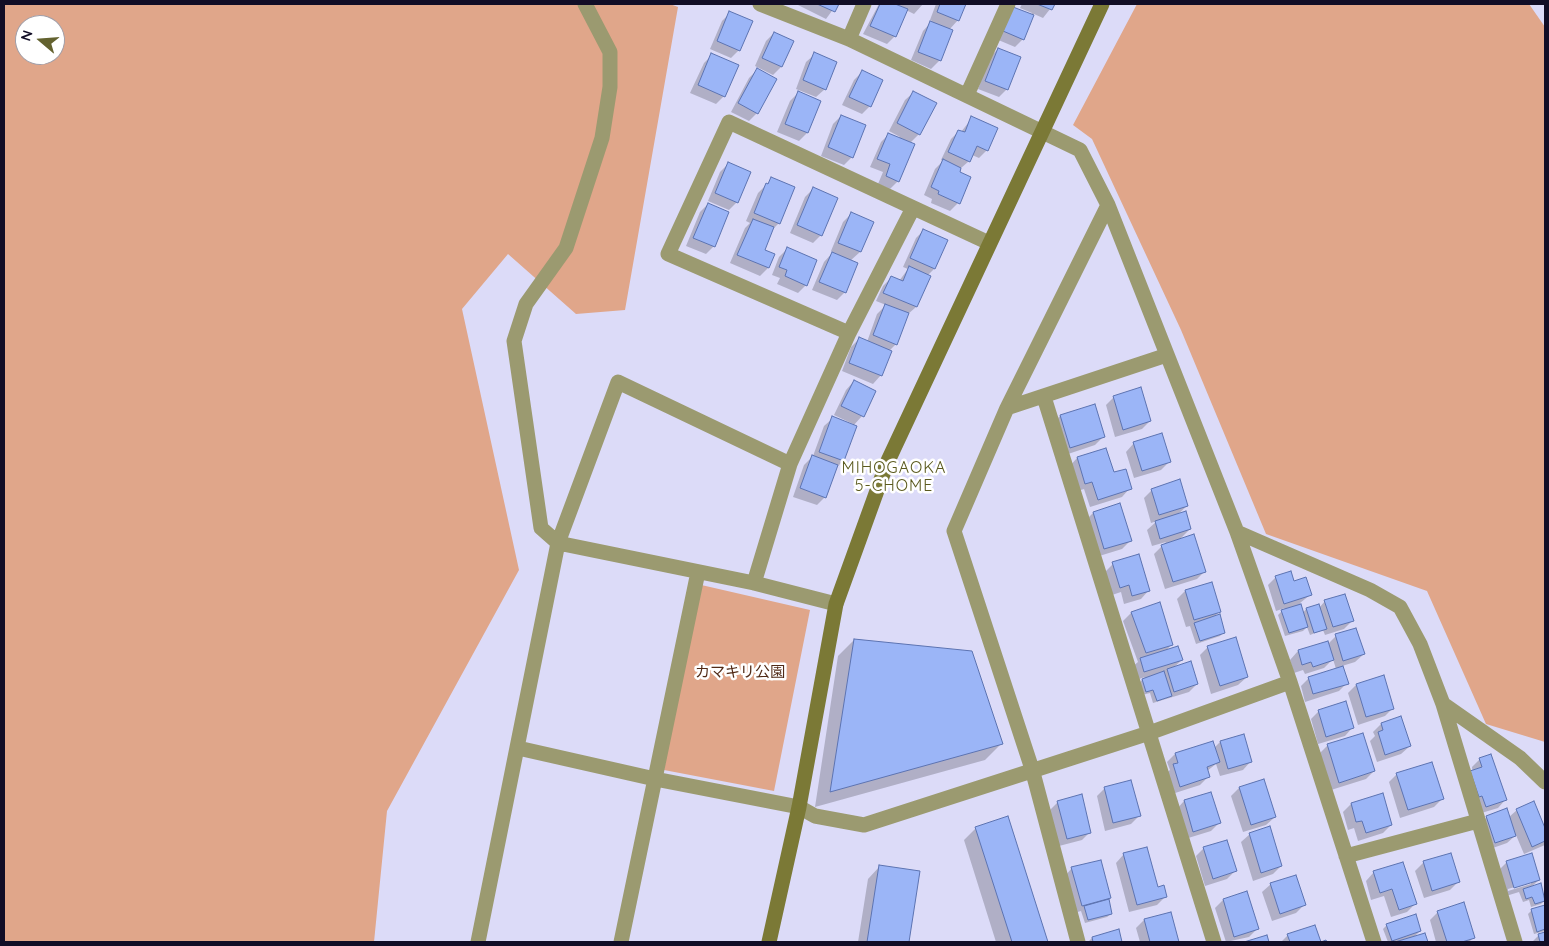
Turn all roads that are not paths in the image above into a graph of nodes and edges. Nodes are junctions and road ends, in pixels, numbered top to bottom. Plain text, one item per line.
1 (585, 4) edge
2 (760, 4) edge
3 (864, 4) edge
4 (1008, 4) edge
5 (1102, 4) edge
6 (849, 39) junction
7 (967, 95) junction
8 (1041, 130) junction
9 (1108, 205) junction
10 (913, 208) junction
11 (989, 243) junction
12 (849, 333) junction
13 (1167, 355) junction
14 (1044, 396) junction
15 (1008, 408) junction
16 (790, 464) junction
17 (1237, 532) junction
18 (558, 543) junction
19 (698, 572) junction
20 (754, 584) junction
21 (836, 604) junction
22 (1290, 682) junction
23 (1443, 704) junction
24 (1149, 733) junction
25 (518, 748) junction
26 (1032, 769) junction
27 (655, 779) junction
28 (1545, 782) edge
29 (799, 807) junction
30 (1478, 821) junction
31 (1346, 856) junction
32 (478, 942) edge
33 (621, 942) edge
34 (769, 942) edge
35 (1078, 942) edge
36 (1214, 942) edge
37 (1374, 942) edge
38 (1515, 942) edge

1 - 18 street
2 - 6 street
3 - 6 street
4 - 7 street
5 - 8 street
6 - 7 street
7 - 8 street
8 - 9 street
8 - 11 street
9 - 13 street
9 - 15 street
10 - 11 street
10 - 12 street
10 - 12 street
11 - 21 street
12 - 16 street
13 - 14 street
13 - 17 street
14 - 15 street
14 - 24 street
15 - 26 street
16 - 18 street
16 - 20 street
17 - 22 street
17 - 23 street
18 - 19 street
18 - 25 street
19 - 20 street
19 - 27 street
20 - 21 street
21 - 29 street
22 - 24 street
22 - 31 street
23 - 28 street
23 - 30 street
24 - 26 street
24 - 36 street
25 - 27 street
25 - 32 street
26 - 29 street
26 - 35 street
27 - 29 street
27 - 33 street
29 - 34 street
30 - 31 street
30 - 38 street
31 - 37 street

